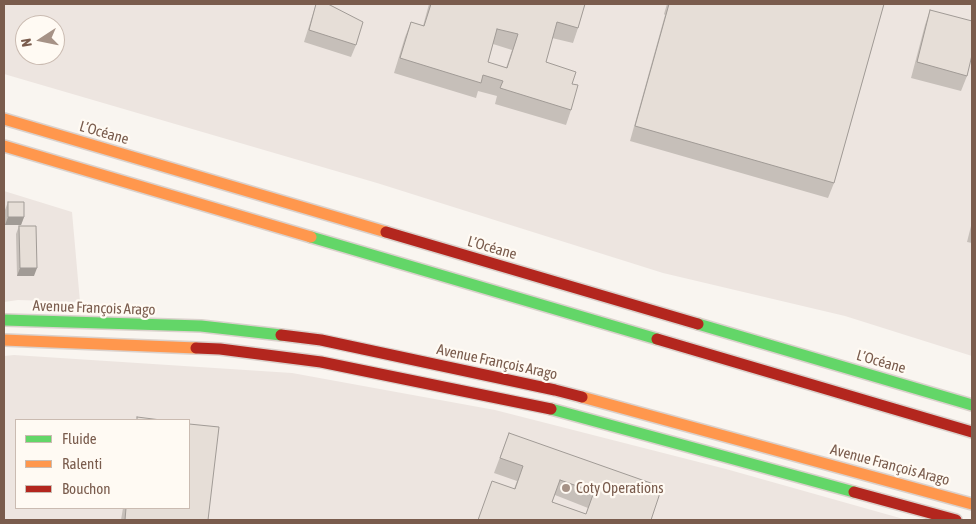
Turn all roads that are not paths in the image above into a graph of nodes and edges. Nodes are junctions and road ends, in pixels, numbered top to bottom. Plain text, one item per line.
1 (4, 119) edge
2 (4, 146) edge
3 (4, 320) edge
4 (4, 340) edge
5 (972, 405) edge
6 (972, 432) edge
7 (972, 504) edge
8 (956, 520) edge

1 - 5 main road, L’Océane
2 - 6 main road
3 - 7 main road, Avenue François Arago
4 - 8 main road

